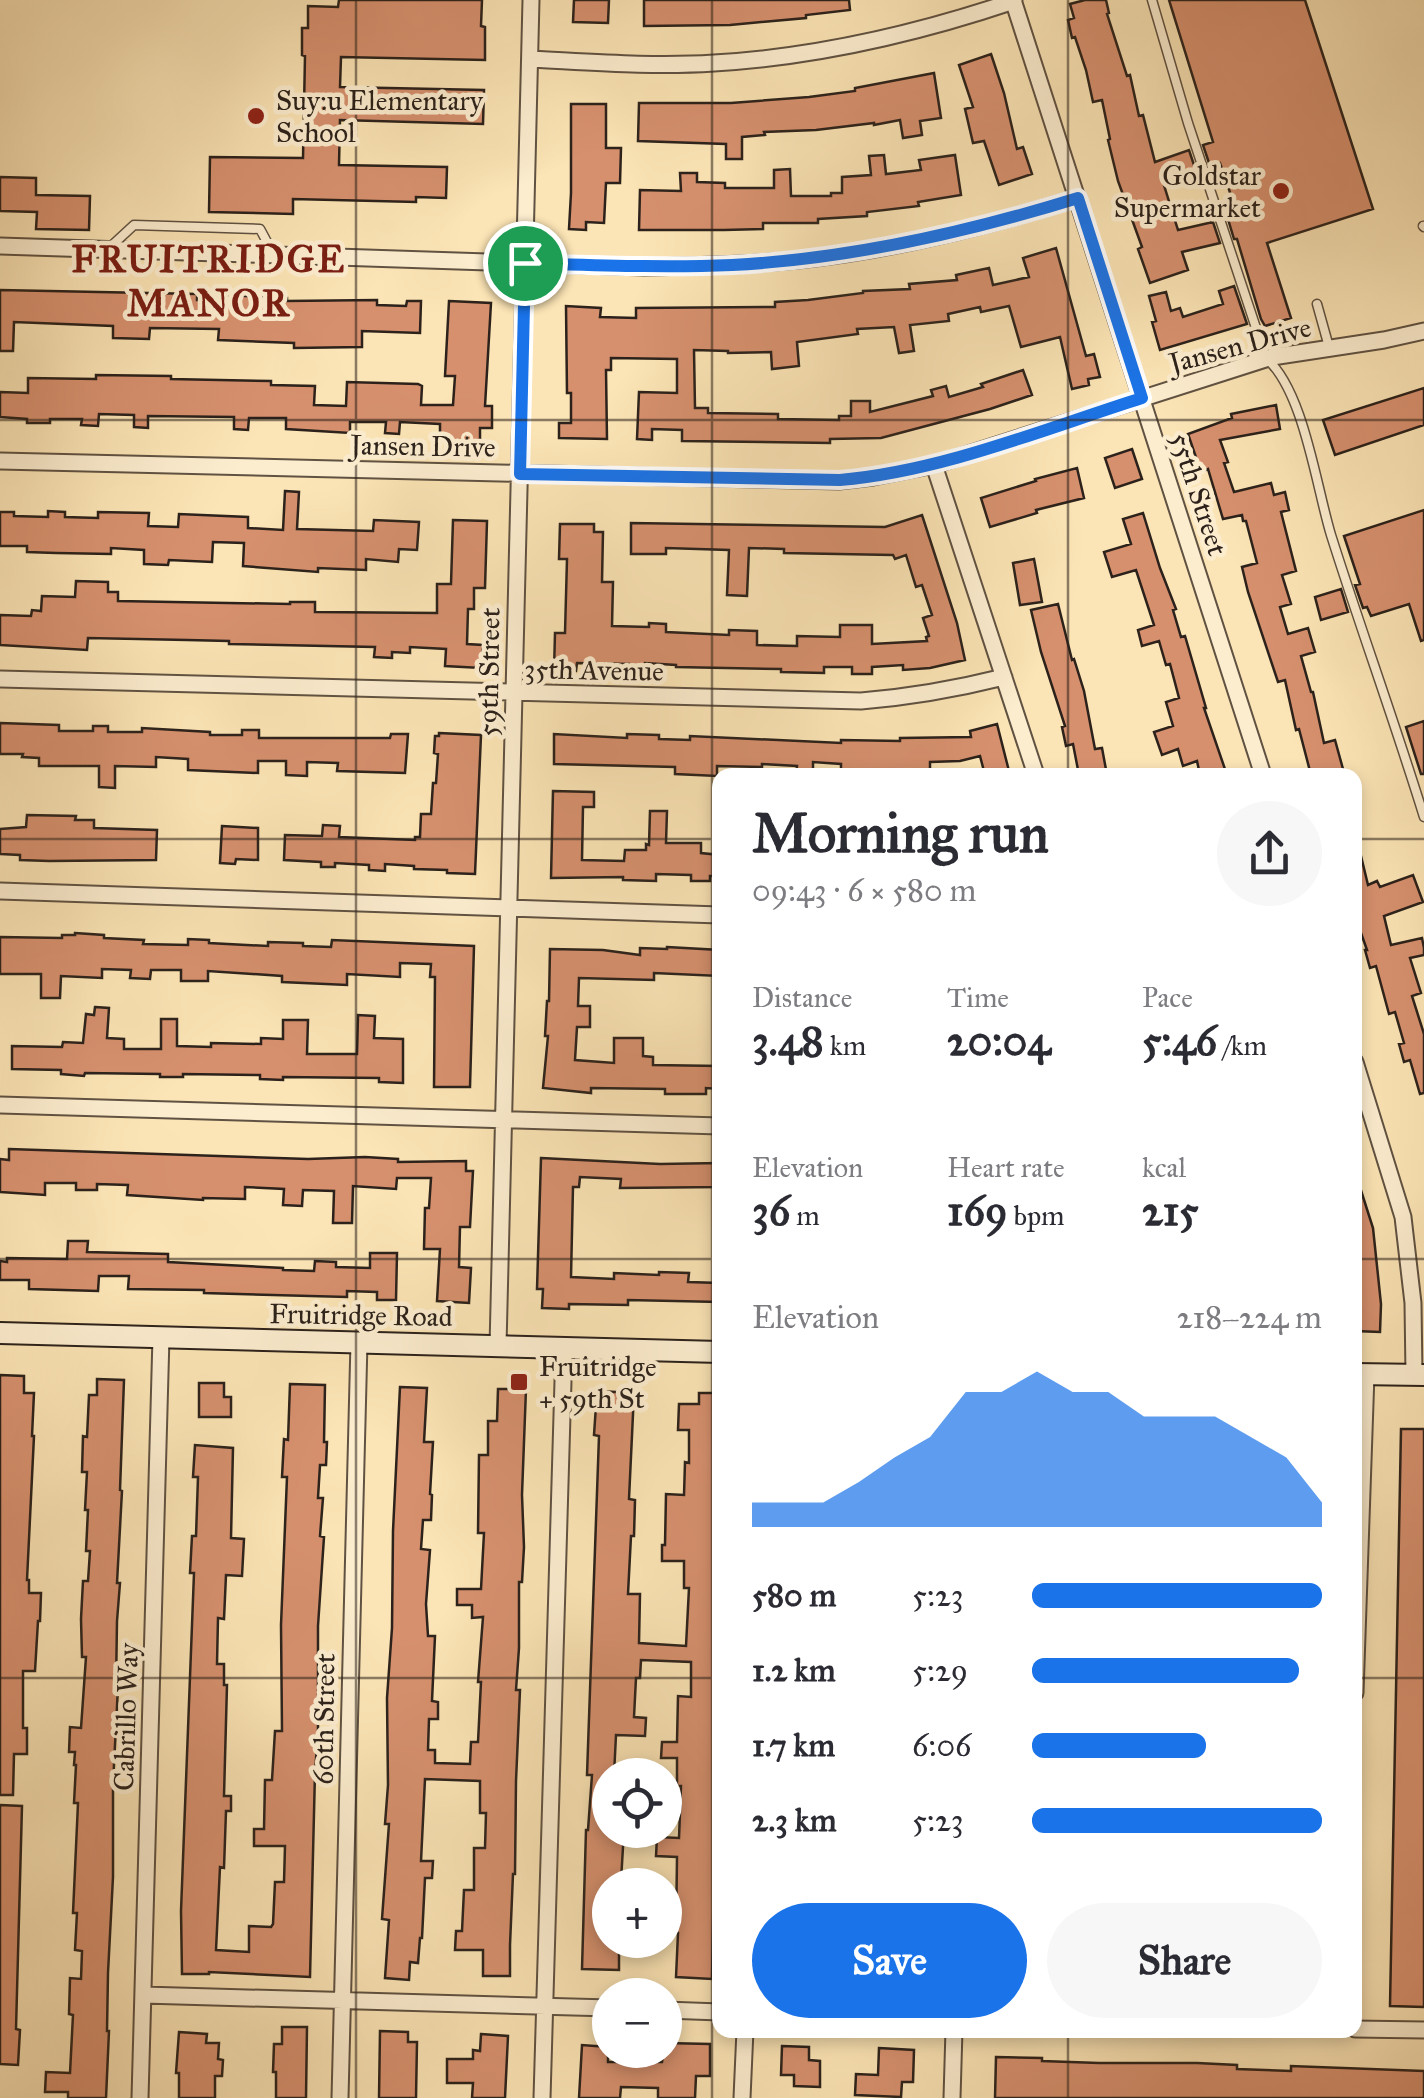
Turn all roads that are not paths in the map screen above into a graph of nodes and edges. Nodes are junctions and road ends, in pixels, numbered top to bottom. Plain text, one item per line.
1 (532, 0) edge
2 (1152, 0) edge
3 (1014, 1) edge
4 (530, 59) junction
5 (1078, 198) junction
6 (0, 246) edge
7 (108, 249) junction
8 (274, 255) junction
9 (525, 263) junction
10 (1318, 304) dead end
11 (1424, 331) edge
12 (1329, 347) junction
13 (1266, 358) junction
14 (1142, 398) junction
15 (0, 461) edge
16 (934, 465) junction
17 (520, 474) junction
18 (1004, 677) junction
19 (0, 680) edge
20 (514, 693) junction
21 (1034, 768) edge
22 (1261, 768) edge
23 (1420, 791) edge
24 (1424, 817) edge
25 (0, 891) edge
26 (508, 908) junction
27 (712, 915) edge
28 (1362, 1096) edge
29 (0, 1105) edge
30 (503, 1120) junction
31 (712, 1126) edge
32 (0, 1333) edge
33 (162, 1337) junction
34 (359, 1342) junction
35 (498, 1346) junction
36 (564, 1348) junction
37 (712, 1352) edge
38 (1362, 1374) edge
39 (1419, 1375) edge
40 (143, 1995) junction
41 (342, 2000) junction
42 (545, 2006) junction
43 (592, 2007) edge
44 (682, 2011) edge
45 (712, 2012) edge
46 (1362, 2028) edge
47 (1424, 2030) edge
48 (745, 2038) edge
49 (954, 2038) edge
50 (140, 2098) edge
51 (340, 2098) edge
52 (542, 2098) edge
53 (742, 2098) edge
54 (952, 2098) edge

1 - 4 street, 59th Street
2 - 13 lane
3 - 4 street
3 - 5 street, 55th Street
4 - 9 street, 59th Street
5 - 9 street
5 - 14 street, 55th Street
6 - 7 street
7 - 8 street
7 - 8 lane
8 - 9 street
9 - 17 street, 59th Street
10 - 12 lane
11 - 12 street, Jansen Drive
12 - 13 street, Jansen Drive
13 - 14 street, Jansen Drive
13 - 23 lane
14 - 16 street, Jansen Drive
14 - 22 street, 55th Street
15 - 17 street, Jansen Drive
16 - 17 street, Jansen Drive
16 - 18 street
17 - 20 street, 59th Street
18 - 20 street, 35th Avenue
18 - 21 street
19 - 20 street, 35th Avenue
20 - 26 street, 59th Street
23 - 24 lane
25 - 26 street
26 - 27 street
26 - 30 street, 59th Street
28 - 39 street
29 - 30 street
30 - 31 street
30 - 35 street, 59th Street
32 - 33 main road, Fruitridge Road
33 - 34 main road, Fruitridge Road
33 - 40 street, Cabrillo Way
34 - 35 main road, Fruitridge Road
34 - 41 street, 60th Street
35 - 36 main road, Fruitridge Road
36 - 37 main road, Fruitridge Road
36 - 42 street
38 - 39 main road
40 - 41 street
40 - 50 street, Cabrillo Way
41 - 42 street
41 - 51 street, 60th Street
42 - 43 street
42 - 52 street
44 - 45 street
46 - 47 street
48 - 53 street
49 - 54 street

